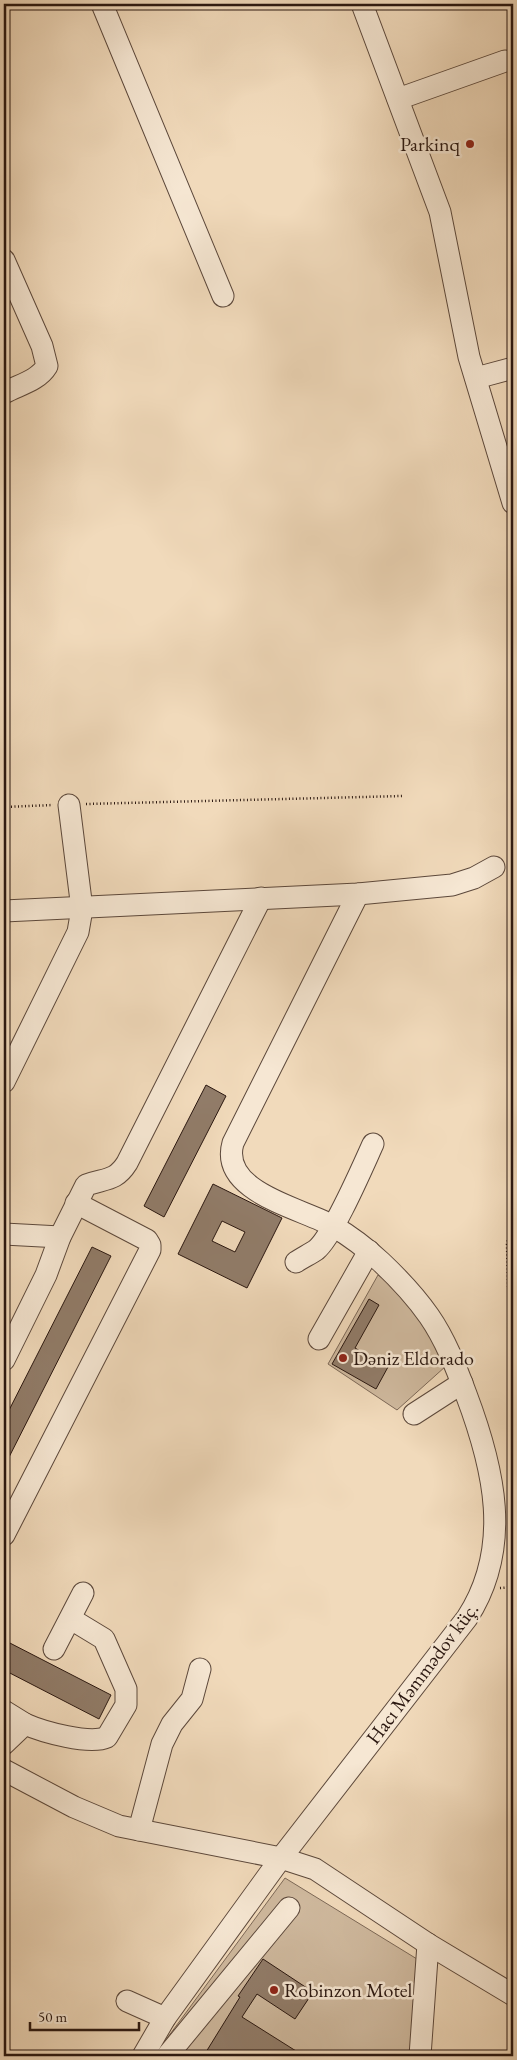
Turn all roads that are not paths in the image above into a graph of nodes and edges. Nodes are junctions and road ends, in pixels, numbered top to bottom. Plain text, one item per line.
1 (102, 4) edge
2 (362, 4) edge
3 (505, 61) dead end
4 (398, 99) junction
5 (4, 260) edge
6 (223, 296) dead end
7 (513, 368) edge
8 (476, 378) junction
9 (4, 393) edge
10 (513, 503) edge
11 (69, 804) road end
12 (494, 867) dead end
13 (358, 894) junction
14 (261, 898) junction
15 (82, 909) junction
16 (4, 911) edge
17 (4, 1082) edge
18 (374, 1144) dead end
19 (76, 1203) junction
20 (341, 1231) junction
21 (4, 1234) edge
22 (60, 1237) junction
23 (369, 1251) junction
24 (296, 1262) dead end
25 (319, 1340) dead end
26 (4, 1360) edge
27 (462, 1383) junction
28 (414, 1414) dead end
29 (4, 1535) edge
30 (83, 1593) dead end
31 (70, 1619) junction
32 (54, 1649) dead end
33 (200, 1669) dead end
34 (4, 1711) edge
35 (25, 1724) junction
36 (4, 1744) edge
37 (4, 1770) edge
38 (139, 1830) junction
39 (281, 1858) junction
40 (290, 1908) dead end
41 (428, 1944) junction
42 (513, 1995) edge
43 (127, 2001) dead end
44 (165, 2018) junction
45 (143, 2056) edge
46 (167, 2056) edge
47 (420, 2056) edge

1 - 6 street
2 - 4 street
3 - 4 street
4 - 8 street
5 - 9 street
7 - 8 street
8 - 10 street
11 - 15 street
12 - 13 street
13 - 14 street
13 - 20 street, Hacı Məmmədov küç.
14 - 15 street
14 - 19 street
15 - 16 street
15 - 17 street
18 - 20 street
19 - 22 street
19 - 29 street
20 - 23 street, Hacı Məmmədov küç.
20 - 24 street
21 - 22 street
22 - 26 street
23 - 25 street
23 - 27 street, Hacı Məmmədov küç.
27 - 28 street
27 - 39 street, Hacı Məmmədov küç.
30 - 31 street
31 - 32 street
31 - 35 street
33 - 38 street
34 - 35 street
35 - 36 street
37 - 38 street
38 - 39 street
39 - 41 street
39 - 44 street, Hacı Məmmədov küç.
40 - 46 street
41 - 42 street
41 - 47 street
43 - 44 street
44 - 45 street, Hacı Məmmədov küç.

